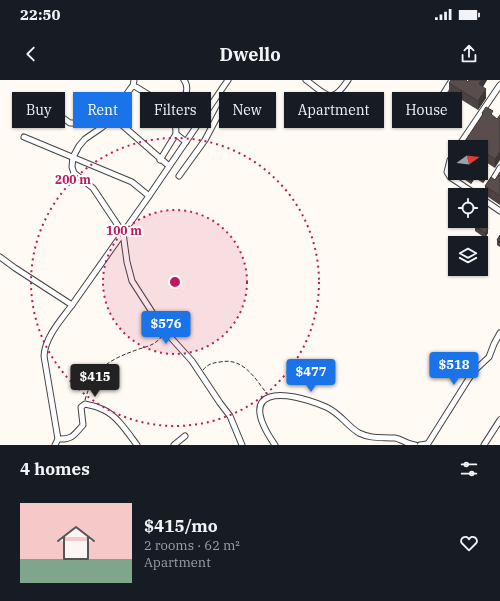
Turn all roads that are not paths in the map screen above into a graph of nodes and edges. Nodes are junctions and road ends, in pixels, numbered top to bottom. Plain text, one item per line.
1 (134, 80) edge
2 (184, 80) edge
3 (228, 80) edge
4 (306, 80) edge
5 (348, 80) edge
6 (452, 80) edge
7 (500, 85) edge
8 (133, 86) junction
9 (129, 92) edge
10 (144, 92) edge
11 (186, 92) edge
12 (444, 92) edge
13 (219, 113) edge
14 (101, 128) edge
15 (127, 128) edge
16 (176, 128) edge
17 (176, 134) junction
18 (24, 137) dead end
19 (463, 140) edge
20 (186, 142) junction
21 (73, 157) junction
22 (160, 160) junction
23 (169, 166) junction
24 (500, 168) edge
25 (180, 176) dead end
26 (494, 178) edge
27 (454, 180) edge
28 (466, 188) edge
29 (149, 196) junction
30 (488, 203) edge
31 (500, 211) edge
32 (123, 233) junction
33 (0, 257) edge
34 (72, 305) junction
35 (500, 334) edge
36 (500, 420) edge
37 (185, 436) dead end
38 (58, 439) junction
39 (427, 444) edge
40 (55, 445) edge
41 (137, 445) edge
42 (174, 445) edge
43 (242, 445) edge
44 (275, 445) edge
45 (415, 445) edge
46 (420, 445) edge
47 (484, 445) edge

1 - 8 street
2 - 11 street
3 - 20 street
4 - 5 street
6 - 12 street
7 - 19 street
8 - 9 street
8 - 10 street
13 - 25 street
14 - 21 street
15 - 22 street
16 - 17 street
17 - 20 street
17 - 22 street
18 - 21 street
20 - 23 street
21 - 29 street
21 - 32 street
22 - 23 street
23 - 29 street
24 - 26 street
27 - 28 street
29 - 32 street
30 - 31 street
32 - 34 street
32 - 43 street
33 - 34 street
34 - 38 street
35 - 39 street
36 - 47 street
37 - 42 street
38 - 40 street
38 - 41 street
39 - 46 street
44 - 45 street

